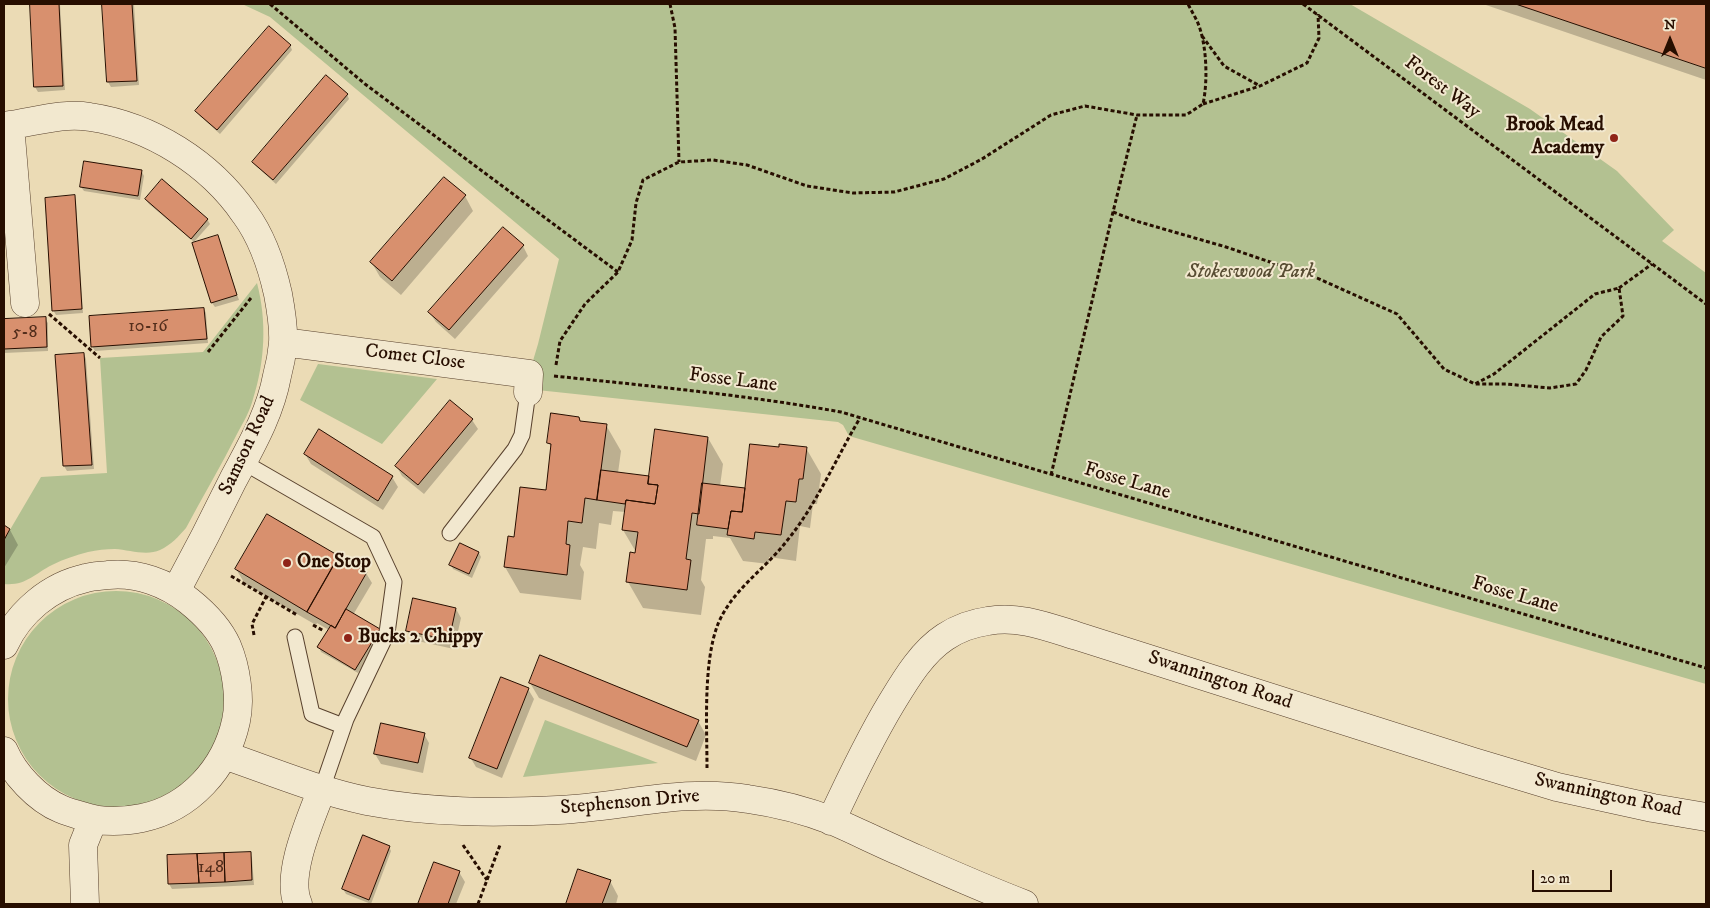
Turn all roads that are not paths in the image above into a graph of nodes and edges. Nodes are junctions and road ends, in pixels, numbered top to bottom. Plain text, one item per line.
1 (7, 126) edge
2 (25, 298) road end
3 (283, 342) junction
4 (537, 380) joint
5 (243, 462) junction
6 (450, 532) dead end
7 (176, 591) junction
8 (6, 634) edge
9 (295, 637) dead end
10 (343, 726) junction
11 (4, 751) edge
12 (224, 755) junction
13 (322, 789) junction
14 (1706, 816) edge
15 (93, 820) junction
16 (831, 820) junction
17 (85, 904) edge
18 (298, 904) edge
19 (1024, 904) edge

1 - 2 street
1 - 3 street, Samson Road
3 - 4 street, Comet Close
3 - 5 street, Samson Road
4 - 6 lane
5 - 7 street, Samson Road
5 - 10 lane
7 - 8 street
7 - 12 street
9 - 10 lane
10 - 13 lane
11 - 15 street
12 - 13 street, Stephenson Drive
12 - 15 street
13 - 16 street, Stephenson Drive
13 - 18 street
14 - 16 street, Swannington Road
15 - 17 street
16 - 19 street, Stephenson Drive

